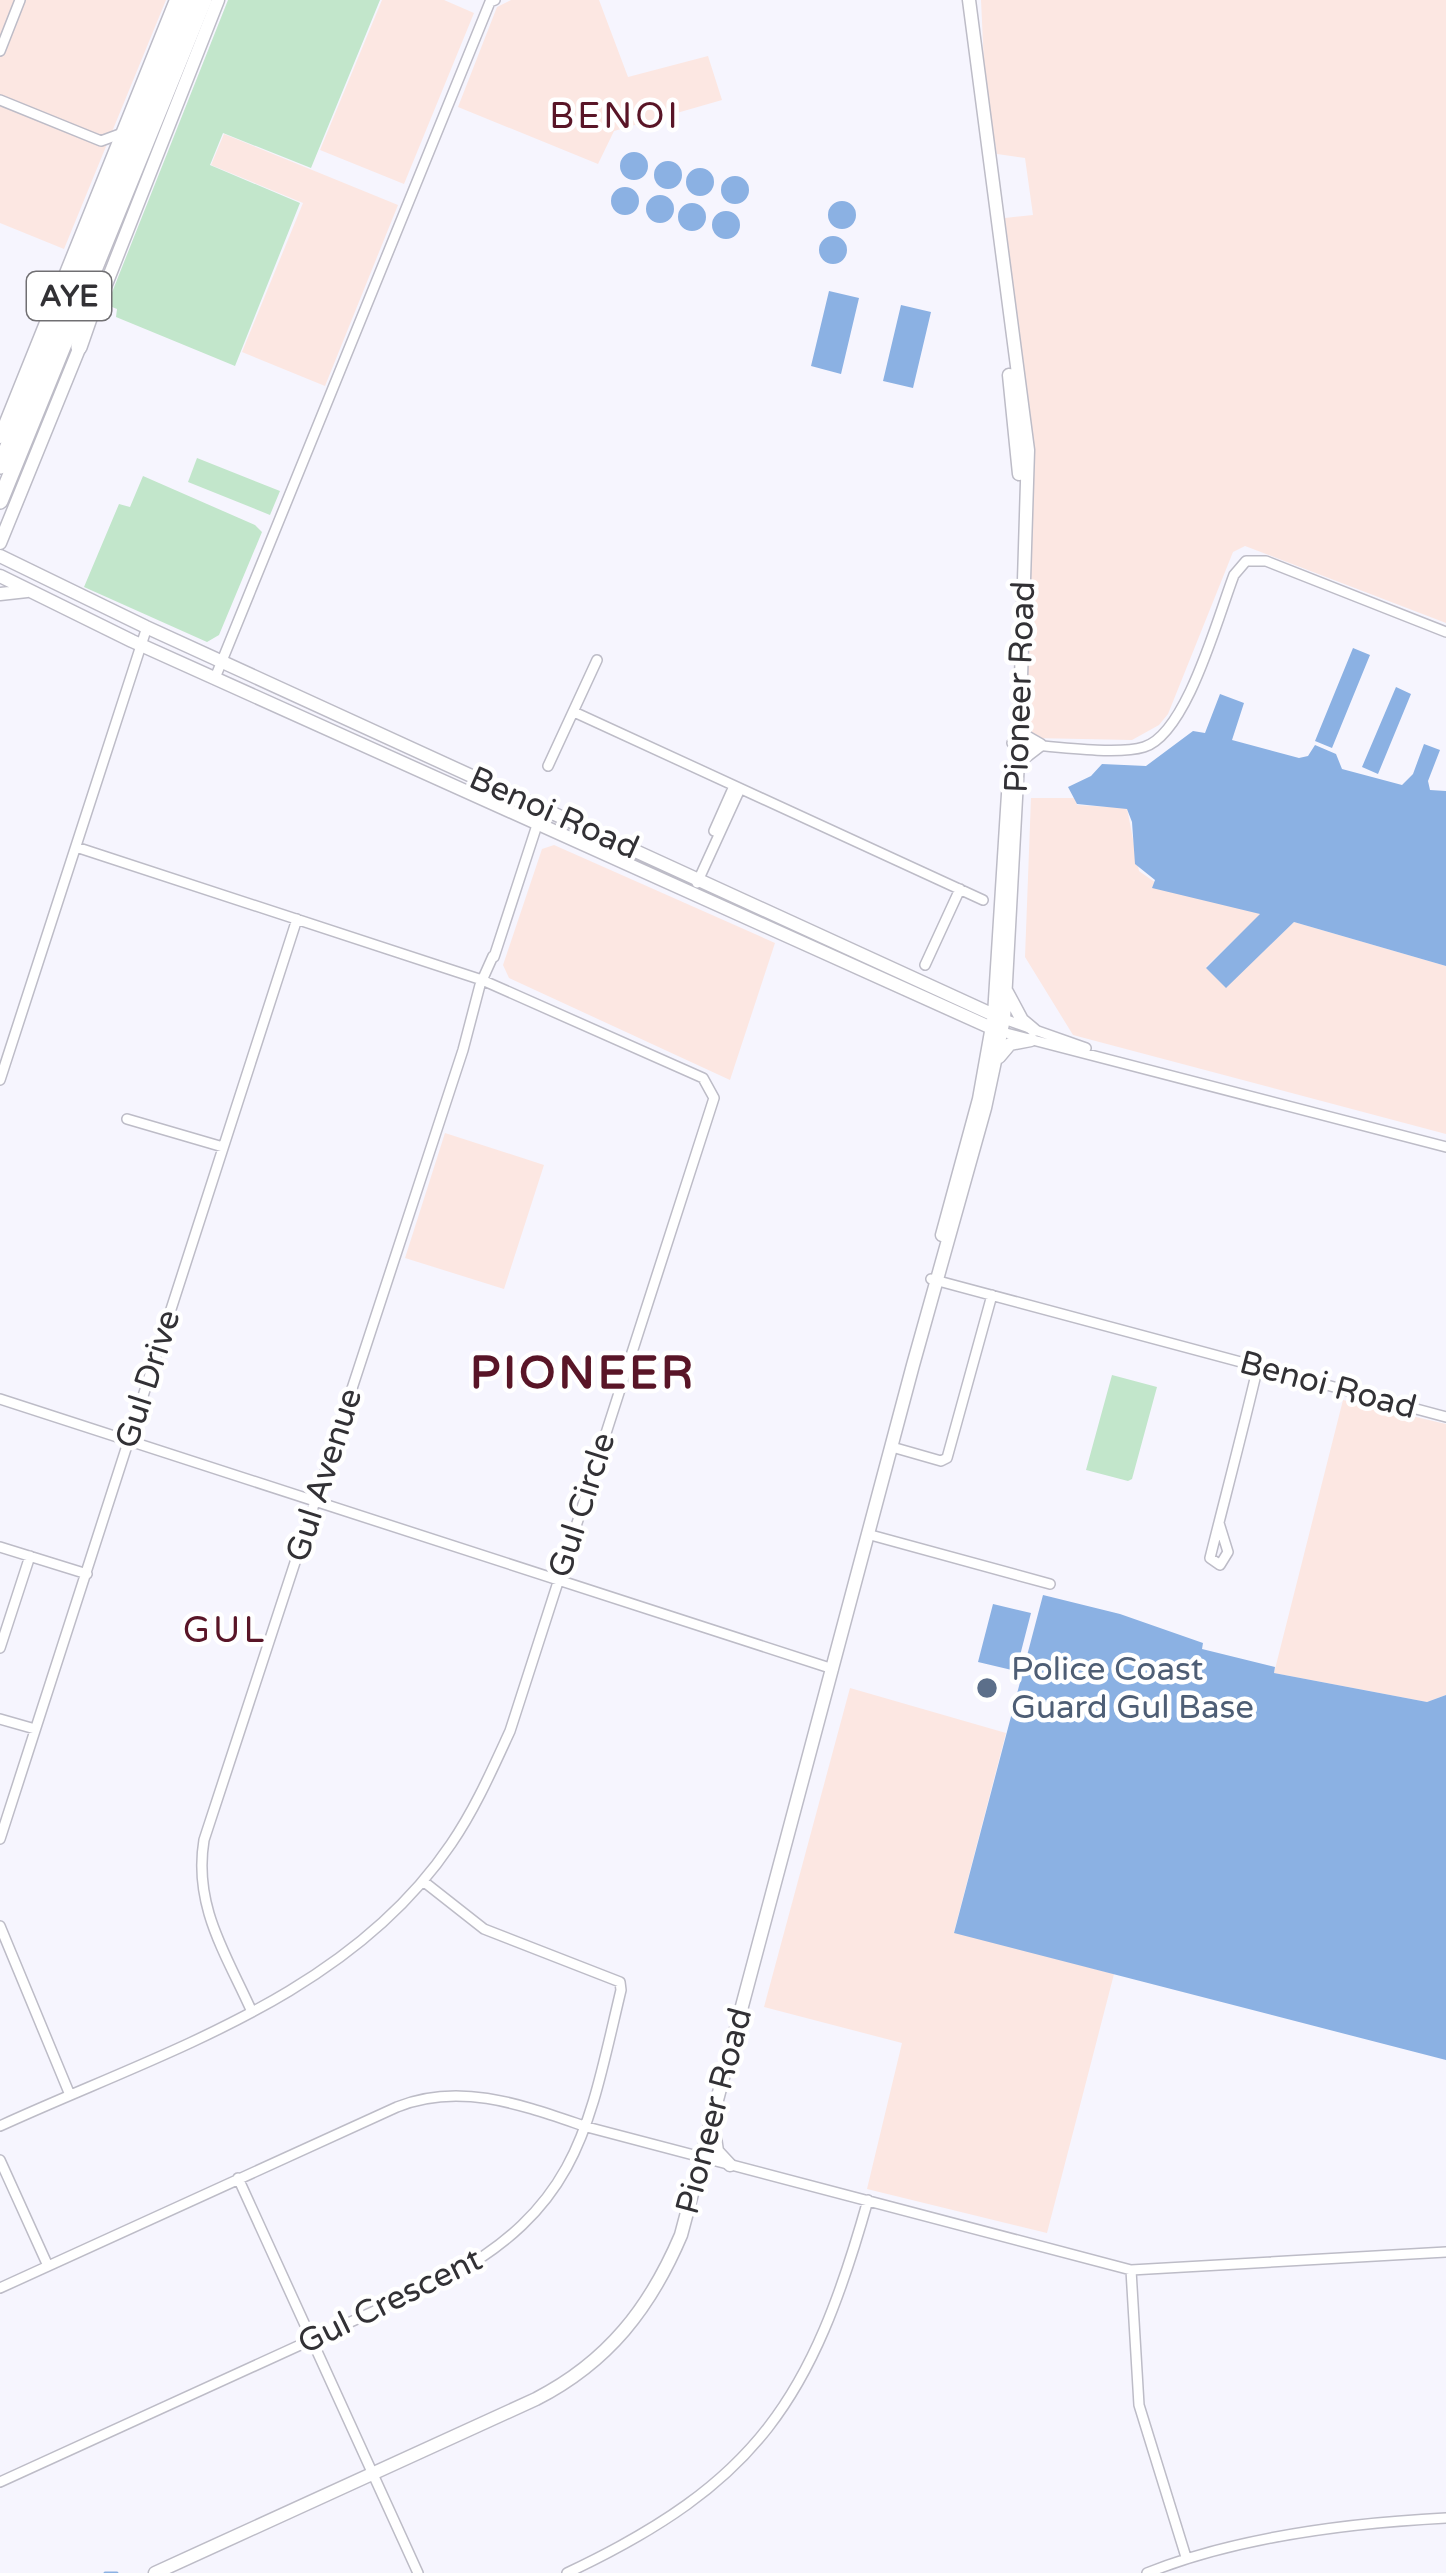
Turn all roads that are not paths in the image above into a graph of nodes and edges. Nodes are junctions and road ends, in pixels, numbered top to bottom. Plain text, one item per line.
1 (20, 0) edge
2 (176, 0) edge
3 (189, 0) edge
4 (204, 0) edge
5 (218, 0) edge
6 (966, 0) edge
7 (490, 1) edge
8 (0, 51) edge
9 (0, 100) edge
10 (130, 128) junction
11 (101, 141) junction
12 (108, 165) junction
13 (128, 192) junction
14 (41, 338) junction
15 (79, 347) junction
16 (0, 437) edge
17 (0, 466) edge
18 (0, 501) edge
19 (4, 526) edge
20 (0, 543) edge
21 (0, 556) edge
22 (20, 566) junction
23 (0, 576) edge
24 (34, 592) junction
25 (0, 594) edge
26 (147, 627) junction
27 (1446, 632) edge
28 (141, 645) junction
29 (597, 661) dead end
30 (222, 662) junction
31 (215, 678) junction
32 (574, 712) junction
33 (1019, 720) junction
34 (1015, 743) junction
35 (1040, 745) junction
36 (1018, 763) junction
37 (548, 766) dead end
38 (1013, 781) junction
39 (737, 787) junction
40 (544, 809) junction
41 (538, 823) junction
42 (76, 847) junction
43 (695, 878) junction
44 (960, 889) junction
45 (689, 892) junction
46 (983, 900) dead end
47 (297, 919) junction
48 (925, 965) dead end
49 (485, 981) junction
50 (1002, 987) junction
51 (968, 1004) junction
52 (956, 1015) junction
53 (998, 1024) junction
54 (1033, 1035) junction
55 (991, 1062) junction
56 (0, 1080) edge
57 (128, 1119) dead end
58 (223, 1147) junction
59 (1446, 1147) edge
60 (935, 1280) junction
61 (992, 1295) junction
62 (1258, 1366) junction
63 (0, 1399) edge
64 (1446, 1417) edge
65 (128, 1441) junction
66 (892, 1447) junction
67 (316, 1501) junction
68 (1219, 1523) dead end
69 (867, 1534) junction
70 (0, 1547) edge
71 (30, 1556) junction
72 (86, 1574) junction
73 (558, 1582) junction
74 (1049, 1584) dead end
75 (0, 1648) edge
76 (833, 1669) junction
77 (0, 1718) edge
78 (35, 1730) junction
79 (0, 1839) edge
80 (423, 1881) junction
81 (0, 1926) edge
82 (15, 1965) junction
83 (0, 1972) edge
84 (252, 2012) junction
85 (70, 2095) junction
86 (714, 2118) junction
87 (0, 2126) edge
88 (587, 2127) junction
89 (703, 2158) junction
90 (0, 2160) edge
91 (730, 2164) junction
92 (238, 2178) junction
93 (868, 2200) junction
94 (1446, 2252) edge
95 (48, 2266) junction
96 (1131, 2270) junction
97 (0, 2288) edge
98 (312, 2341) junction
99 (371, 2477) junction
100 (0, 2482) edge
101 (1446, 2518) edge
102 (1186, 2557) junction
103 (155, 2573) edge
104 (418, 2573) edge
105 (567, 2573) edge
106 (1147, 2573) edge

1 - 8 street
2 - 10 main road
3 - 10 highway, AYE
4 - 13 highway, AYE
5 - 15 main road
6 - 33 main road, Pioneer Road
6 - 34 main road, Pioneer Road
7 - 30 street
9 - 11 street
10 - 11 street
10 - 12 main road
10 - 14 highway
10 - 17 highway, AYE
11 - 12 street
12 - 14 main road
13 - 15 highway
13 - 18 highway, AYE
14 - 16 main road
15 - 19 main road
19 - 20 main road
19 - 22 main road
21 - 22 main road, Benoi Road
22 - 26 main road, Benoi Road
23 - 24 main road, Benoi Road
24 - 25 main road
24 - 28 main road, Benoi Road
26 - 28 street
26 - 30 main road, Benoi Road
27 - 35 street
28 - 31 main road, Benoi Road
28 - 42 street
29 - 32 street
30 - 31 street
30 - 40 main road, Benoi Road
31 - 41 main road, Benoi Road
32 - 37 street
32 - 39 street
33 - 34 main road, Pioneer Road
33 - 35 main road
34 - 35 street
34 - 36 main road, Pioneer Road
34 - 38 main road, Pioneer Road
35 - 36 main road
36 - 38 main road, Pioneer Road
38 - 50 main road, Pioneer Road
39 - 43 street
39 - 44 street
40 - 41 street, Gul Avenue
40 - 43 main road, Benoi Road
41 - 45 main road, Benoi Road
41 - 49 street, Gul Avenue
42 - 47 street, Gul Circle
42 - 56 street
43 - 45 street
43 - 51 main road, Benoi Road
44 - 46 street
44 - 48 street
45 - 52 main road, Benoi Road
47 - 49 street, Gul Circle
47 - 58 street, Gul Drive
49 - 67 street, Gul Avenue
49 - 73 street, Gul Circle
50 - 51 main road
50 - 53 main road, Pioneer Road
50 - 54 main road
51 - 53 main road, Benoi Road
52 - 53 main road, Benoi Road
52 - 55 main road
53 - 54 street, Benoi Road
53 - 55 main road, Pioneer Road
54 - 55 main road
54 - 59 street, Benoi Road
55 - 60 main road, Pioneer Road
57 - 58 street
58 - 65 street, Gul Drive
60 - 61 street, Benoi Road
60 - 66 main road, Pioneer Road
61 - 62 street, Benoi Road
61 - 66 street
62 - 64 street, Benoi Road
62 - 68 street
63 - 65 street
65 - 67 street
65 - 72 street, Gul Drive
66 - 69 main road, Pioneer Road
67 - 73 street
67 - 84 street, Gul Avenue
69 - 74 street
69 - 76 main road, Pioneer Road
70 - 71 street
71 - 72 street
71 - 75 street
72 - 78 street, Gul Drive
73 - 76 street
73 - 80 street, Gul Circle
76 - 86 main road, Pioneer Road
77 - 78 street
78 - 79 street, Gul Drive
80 - 84 street, Gul Circle
80 - 88 street, Gul Crescent
81 - 82 street
82 - 83 street
82 - 85 street
84 - 85 street, Gul Circle
85 - 87 street, Gul Circle
86 - 89 main road, Pioneer Road
86 - 91 main road
88 - 89 street
88 - 92 street
88 - 98 street, Gul Crescent
89 - 91 street
89 - 99 main road, Pioneer Road
90 - 95 street
91 - 93 street
92 - 95 street
92 - 98 street
93 - 96 street
93 - 105 street
94 - 96 street
95 - 97 street
96 - 102 street
98 - 99 street
98 - 100 street, Gul Crescent
99 - 103 main road, Pioneer Road
99 - 104 street
101 - 102 street
102 - 106 street

